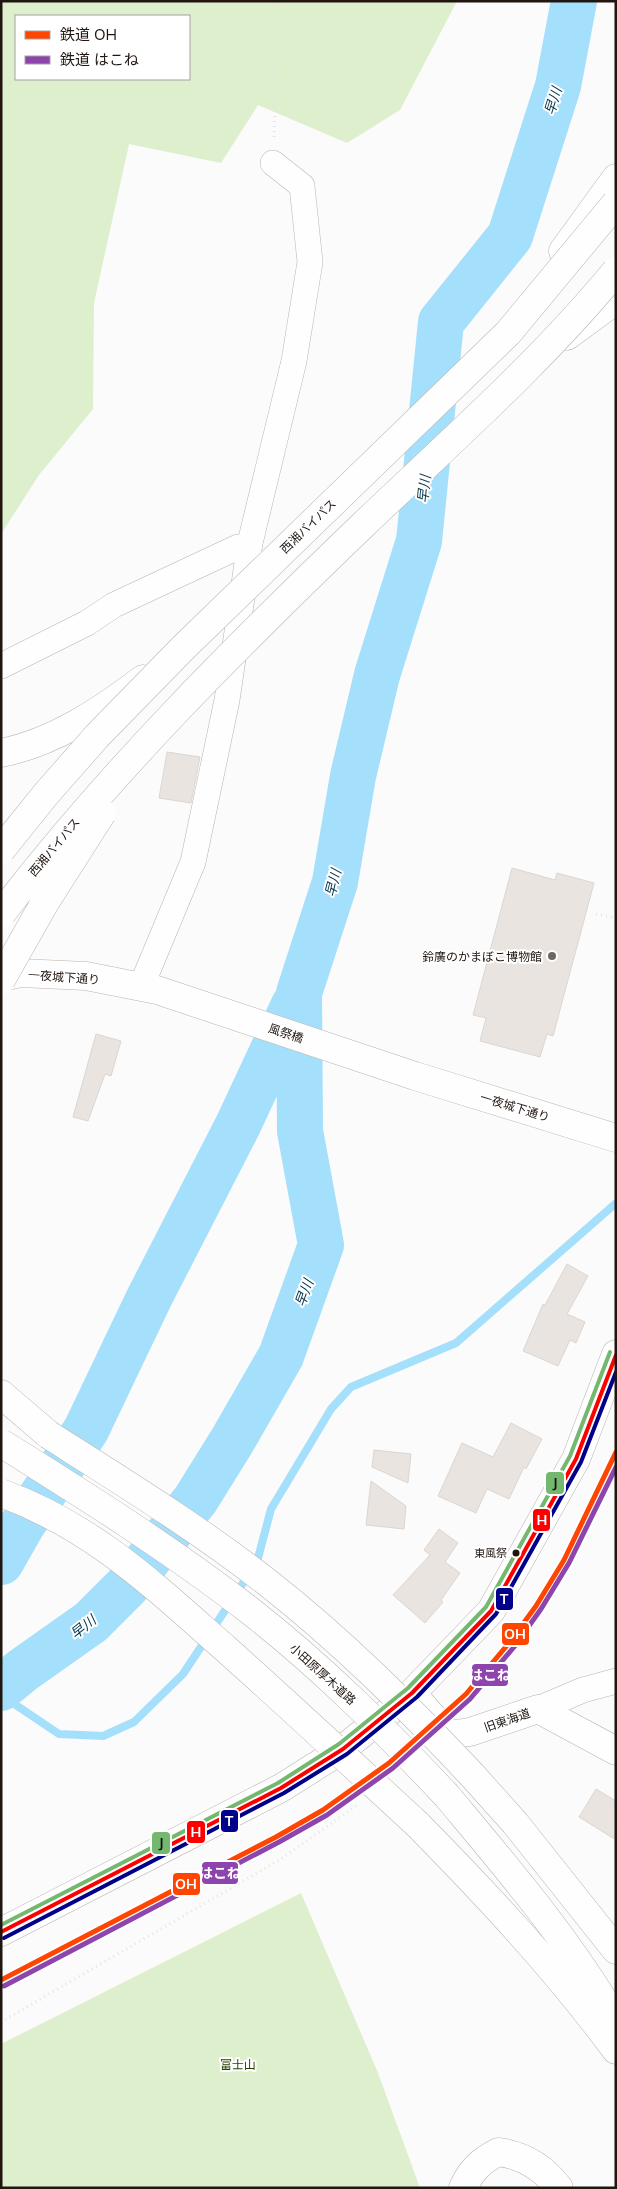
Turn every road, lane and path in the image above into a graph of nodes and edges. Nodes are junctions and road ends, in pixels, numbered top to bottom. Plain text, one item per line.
1 (278, 1) edge
2 (273, 163) joint
3 (616, 178) edge
4 (616, 203) edge
5 (616, 271) edge
6 (616, 300) edge
7 (508, 333) junction
8 (539, 357) junction
9 (249, 551) junction
10 (183, 648) junction
11 (1, 666) edge
12 (179, 709) junction
13 (1, 753) edge
14 (1, 850) edge
15 (1, 914) edge
16 (596, 914) dead end
17 (616, 918) edge
18 (1, 979) edge
19 (149, 988) junction
20 (415, 1076) joint
21 (616, 1138) edge
22 (616, 1354) edge
23 (1, 1394) edge
24 (1, 1407) edge
25 (49, 1435) junction
26 (1, 1443) edge
27 (1, 1493) edge
28 (616, 1681) edge
29 (412, 1692) junction
30 (538, 1709) junction
31 (616, 1751) edge
32 (362, 1802) dead end
33 (1, 1932) edge
34 (616, 1950) edge
35 (616, 2021) edge
36 (1, 2022) edge
37 (616, 2050) edge
38 (462, 2188) edge
39 (558, 2188) edge

1 - 2 path
2 - 9 street
3 - 7 main road, bridge
4 - 7 main road, 西湘バイパス, bridge
5 - 8 main road, 西湘バイパス, bridge
6 - 8 main road, bridge
7 - 10 main road, 西湘バイパス, bridge
8 - 12 main road, 西湘バイパス, bridge
9 - 11 street
9 - 19 street
10 - 13 main road, bridge
10 - 14 main road, 西湘バイパス, bridge
12 - 15 main road, 西湘バイパス, bridge
12 - 18 main road, bridge
16 - 17 path
18 - 19 main road, 一夜城下通り
19 - 20 main road, 風祭橋
20 - 21 main road, 一夜城下通り
22 - 29 main road
23 - 25 main road
24 - 25 main road
25 - 34 main road, bridge
26 - 35 main road, 小田原厚木道路, bridge
27 - 37 main road, bridge
28 - 30 street, 旧東海道
29 - 30 main road, 旧東海道
29 - 33 main road
30 - 31 main road
32 - 36 path
38 - 39 main road

